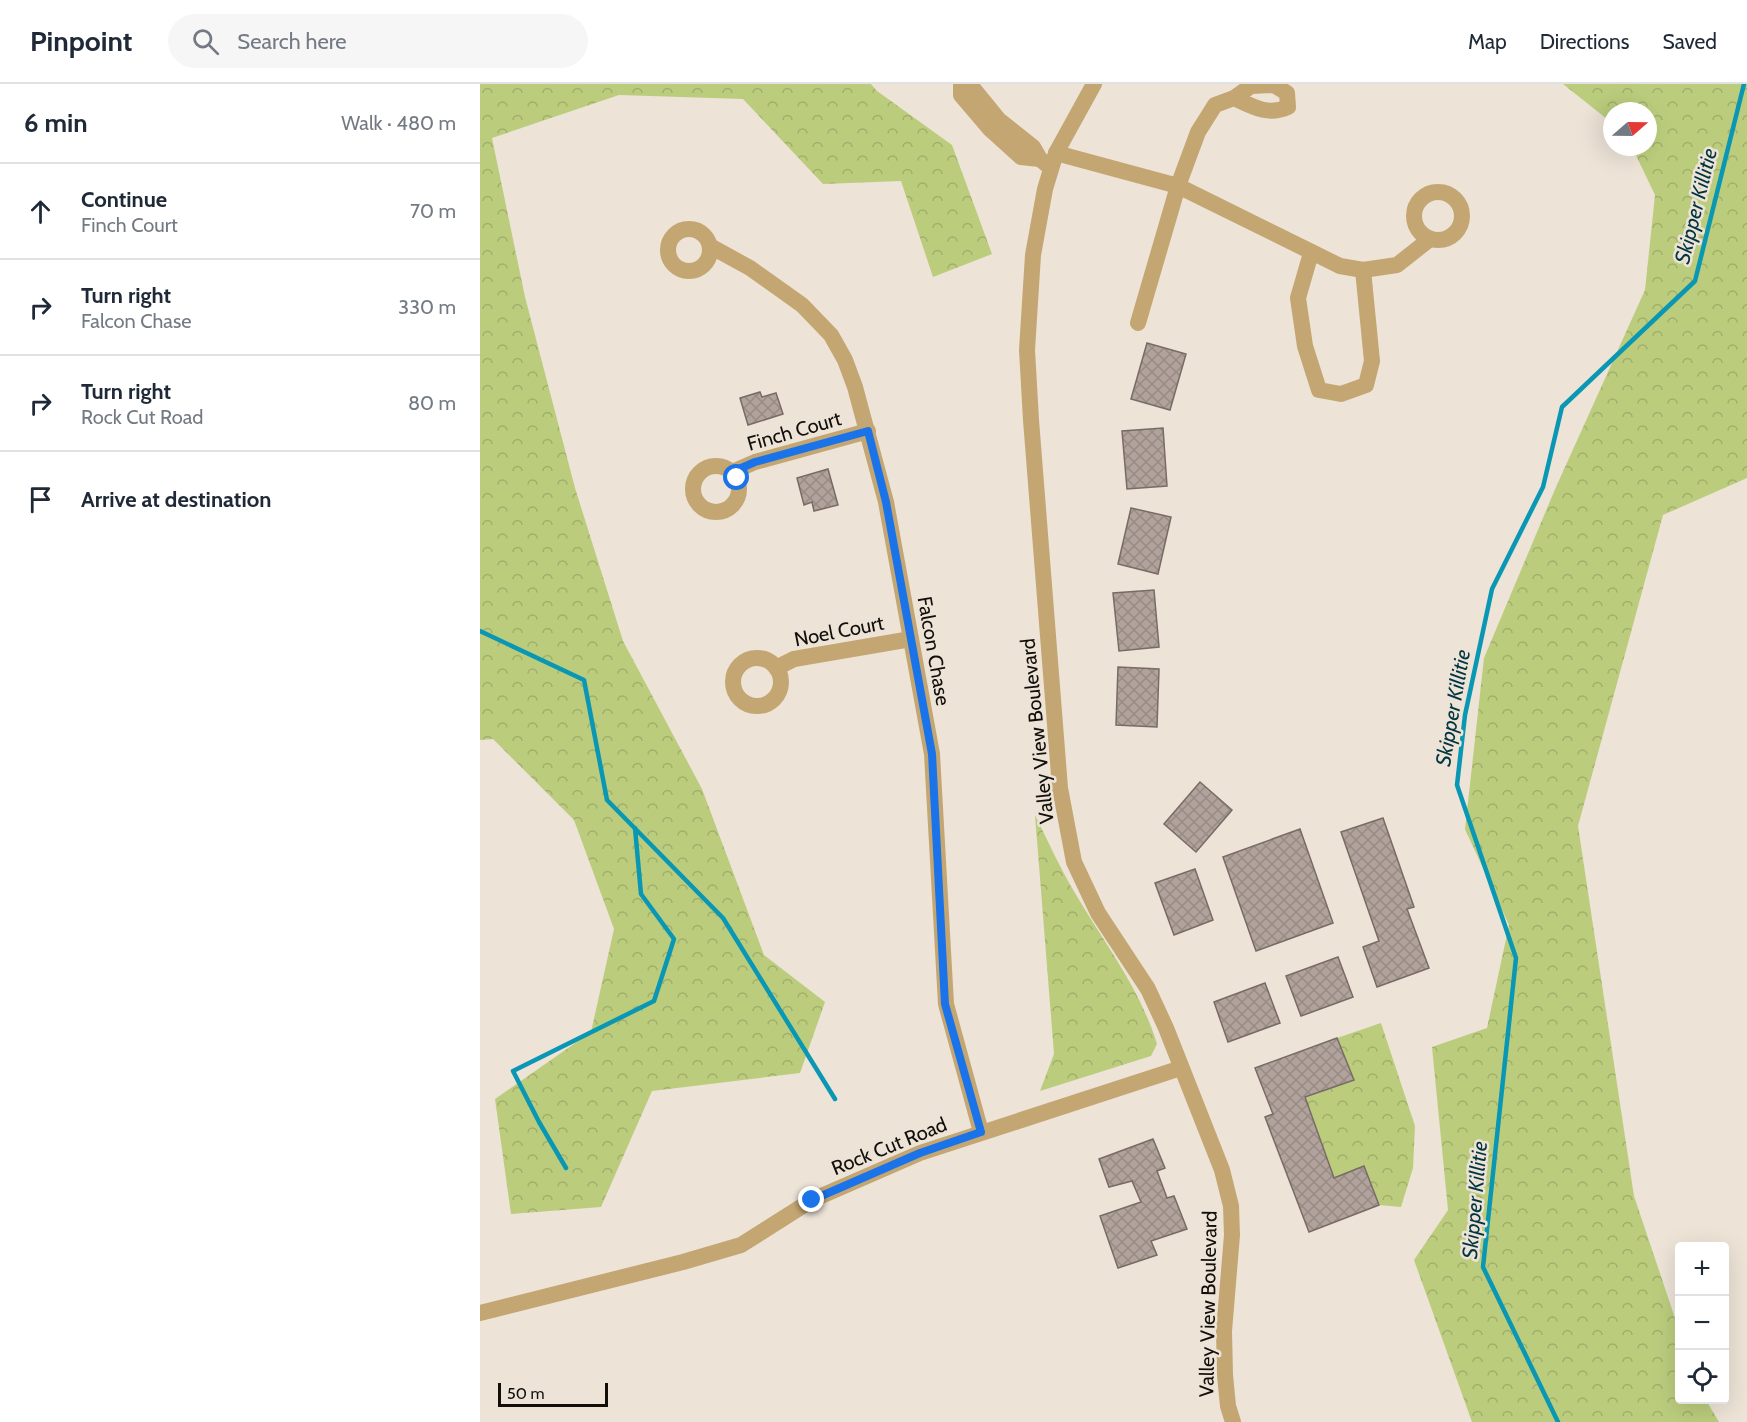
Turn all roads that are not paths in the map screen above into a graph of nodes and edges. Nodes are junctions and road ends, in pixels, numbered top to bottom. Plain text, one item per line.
1 (961, 84) edge
2 (967, 84) edge
3 (1094, 84) edge
4 (1234, 98) dead end
5 (1049, 160) junction
6 (1178, 186) junction
7 (1430, 239) dead end
8 (710, 246) dead end
9 (1311, 253) junction
10 (1364, 270) junction
11 (1138, 323) dead end
12 (868, 431) junction
13 (732, 472) dead end
14 (911, 639) junction
15 (776, 668) dead end
16 (1181, 1068) junction
17 (981, 1132) junction
18 (480, 1313) edge
19 (1233, 1422) edge

1 - 5 street
2 - 5 street
3 - 5 street, Valley View Boulevard
4 - 6 street
5 - 6 street
5 - 16 street, Valley View Boulevard
6 - 9 street
6 - 11 street
7 - 10 street
8 - 12 street, Falcon Chase
9 - 10 street
9 - 10 street
12 - 13 street, Finch Court
12 - 14 street, Falcon Chase
14 - 15 street, Noel Court
14 - 17 street, Falcon Chase
16 - 17 street, Rock Cut Road
16 - 19 street, Valley View Boulevard
17 - 18 street, Rock Cut Road

